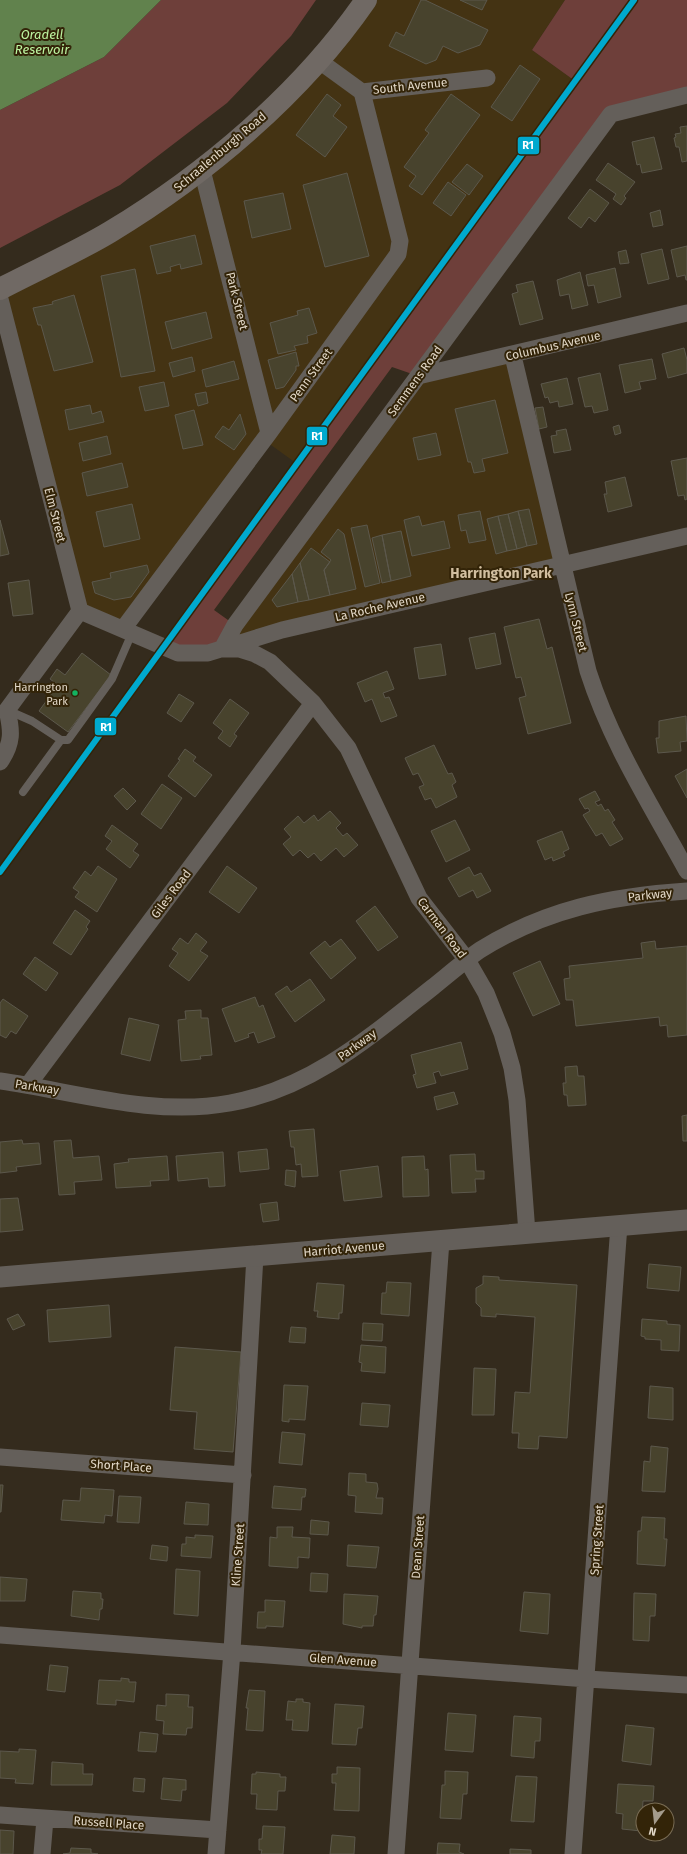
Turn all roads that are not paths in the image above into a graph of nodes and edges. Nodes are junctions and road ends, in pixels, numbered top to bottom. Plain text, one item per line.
1 (366, 0) edge
2 (318, 60) junction
3 (487, 78) dead end
4 (362, 92) junction
5 (687, 95) edge
6 (202, 170) junction
7 (0, 289) edge
8 (0, 299) edge
9 (687, 313) edge
10 (513, 356) junction
11 (418, 376) junction
12 (269, 433) junction
13 (687, 536) edge
14 (562, 564) junction
15 (80, 611) junction
16 (128, 632) junction
17 (222, 649) junction
18 (314, 703) junction
19 (4, 711) edge
20 (61, 740) junction
21 (0, 762) edge
22 (23, 792) dead end
23 (687, 871) edge
24 (687, 891) edge
25 (466, 960) junction
26 (0, 1081) edge
27 (28, 1085) junction
28 (687, 1220) edge
29 (619, 1225) junction
30 (527, 1233) junction
31 (441, 1241) junction
32 (255, 1256) junction
33 (0, 1277) edge
34 (0, 1457) edge
35 (243, 1474) junction
36 (0, 1635) edge
37 (232, 1651) junction
38 (410, 1665) junction
39 (587, 1679) junction
40 (687, 1685) edge
41 (0, 1815) edge
42 (45, 1819) junction
43 (218, 1830) junction
44 (42, 1854) edge
45 (216, 1854) edge
46 (396, 1854) edge
47 (573, 1854) edge

1 - 2 main road, Schraalenburgh Road
2 - 4 street, South Avenue
2 - 6 main road, Schraalenburgh Road
3 - 4 street, South Avenue
4 - 12 street, Penn Street
5 - 11 street, Semmens Road
6 - 7 main road, Schraalenburgh Road
6 - 12 street, Park Street
8 - 15 street, Elm Street
9 - 10 street, Columbus Avenue
10 - 11 street, Columbus Avenue
10 - 14 street, Lynn Street
11 - 17 street, Semmens Road
12 - 16 street, Penn Street
13 - 14 street, La Roche Avenue
14 - 17 street, La Roche Avenue
14 - 23 street, Lynn Street
15 - 16 street, La Roche Avenue
15 - 19 street
16 - 17 street, La Roche Avenue
16 - 20 lane
17 - 18 street, Carman Road
18 - 25 street, Carman Road
18 - 27 street, Giles Road
19 - 20 lane
19 - 21 street
20 - 22 lane
24 - 25 street, Parkway
25 - 27 street, Parkway
25 - 30 street, Carman Road
26 - 27 street, Parkway
28 - 29 street, Harriot Avenue
29 - 30 street, Harriot Avenue
29 - 39 street, Spring Street
30 - 31 street, Harriot Avenue
31 - 32 street, Harriot Avenue
31 - 38 street, Dean Street
32 - 33 street, Harriot Avenue
32 - 35 street, Kline Street
34 - 35 street, Short Place
35 - 37 street, Kline Street
36 - 37 street, Glen Avenue
37 - 38 street, Glen Avenue
37 - 43 street, Kline Street
38 - 39 street, Glen Avenue
38 - 46 street, Dean Street
39 - 40 street, Glen Avenue
39 - 47 street, Spring Street
41 - 42 street, Russell Place
42 - 43 street, Russell Place
42 - 44 street
43 - 45 street, Kline Street

